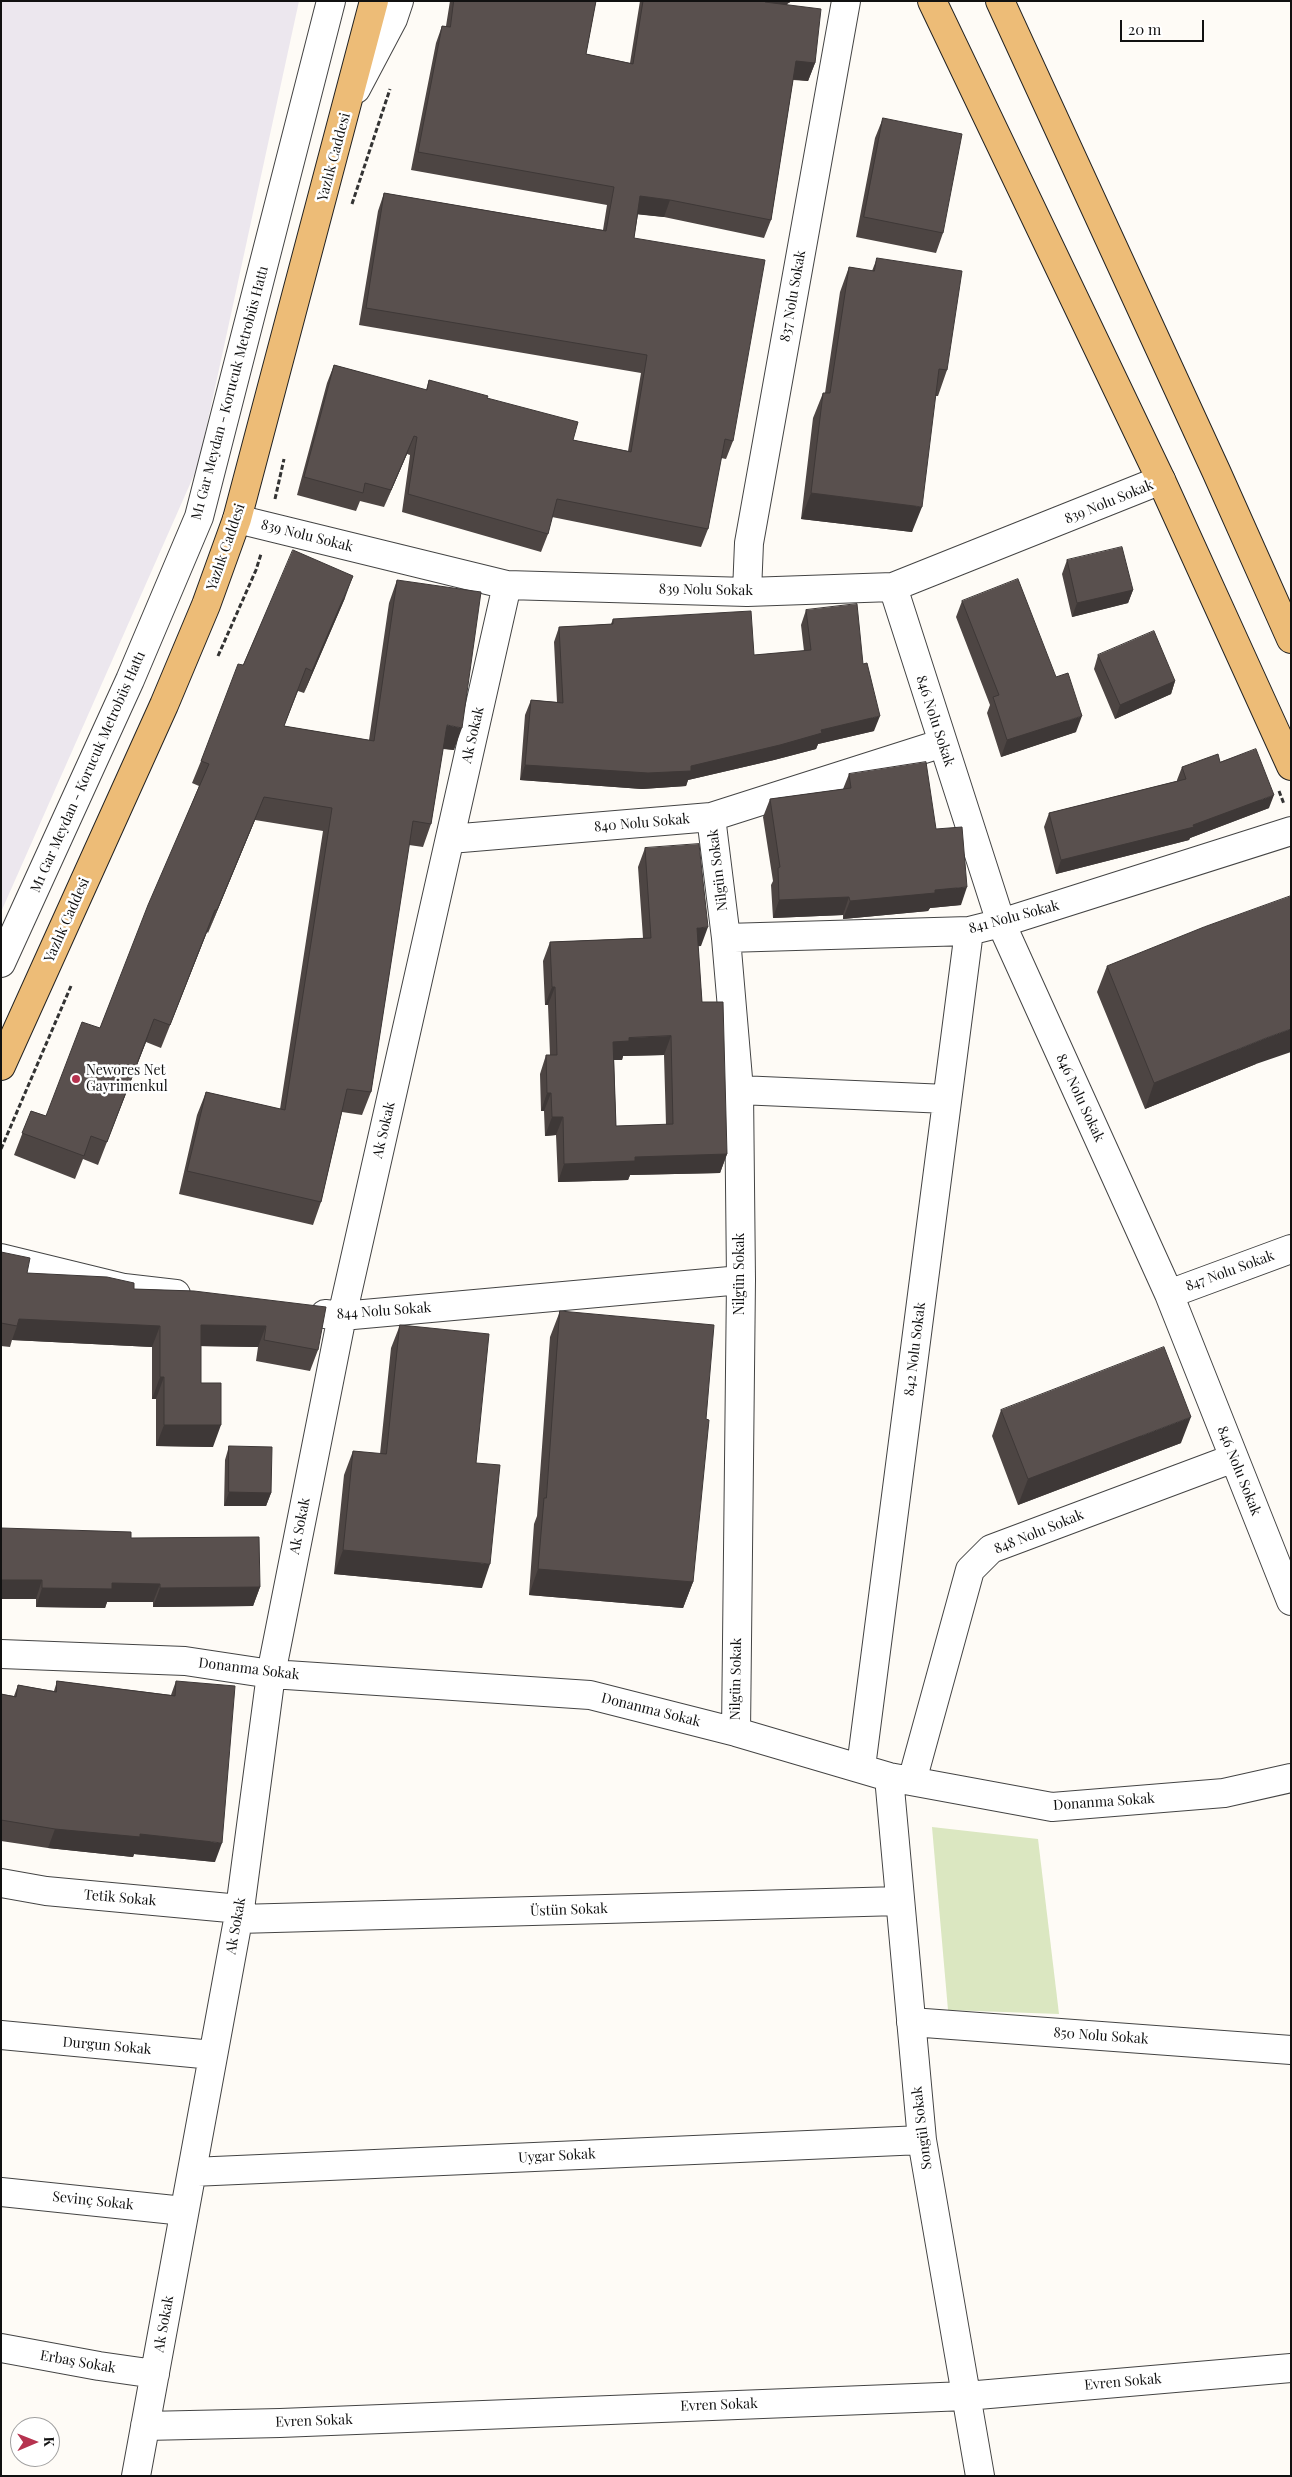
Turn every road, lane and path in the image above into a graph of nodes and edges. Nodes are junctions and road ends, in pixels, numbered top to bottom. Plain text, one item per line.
1 (331, 1) edge
2 (374, 1) edge
3 (399, 1) edge
4 (846, 1) edge
5 (932, 1) edge
6 (1000, 1) edge
7 (348, 106) junction
8 (1161, 480) junction
9 (238, 519) junction
10 (507, 585) junction
11 (892, 587) junction
12 (747, 592) junction
13 (1291, 639) edge
14 (943, 743) junction
15 (1291, 766) edge
16 (711, 817) junction
17 (1291, 831) edge
18 (450, 839) junction
19 (1000, 924) junction
20 (969, 931) junction
21 (726, 938) junction
22 (1, 963) edge
23 (1, 1066) edge
24 (739, 1090) junction
25 (947, 1099) junction
26 (1291, 1249) edge
27 (1, 1258) edge
28 (741, 1280) junction
29 (1169, 1294) junction
30 (203, 1298) edge
31 (302, 1311) edge
32 (342, 1316) junction
33 (1234, 1458) junction
34 (1291, 1601) edge
35 (1, 1654) edge
36 (271, 1674) junction
37 (736, 1732) junction
38 (861, 1767) junction
39 (1291, 1778) edge
40 (901, 1779) junction
41 (1, 1883) edge
42 (900, 1901) junction
43 (239, 1914) junction
44 (911, 2022) junction
45 (1, 2035) edge
46 (1291, 2050) edge
47 (213, 2055) junction
48 (922, 2140) junction
49 (192, 2172) junction
50 (1, 2192) edge
51 (184, 2211) junction
52 (1, 2348) edge
53 (1291, 2368) edge
54 (155, 2374) junction
55 (966, 2396) junction
56 (146, 2426) junction
57 (136, 2476) edge
58 (980, 2476) edge

1 - 22 street, M1 Gar Meydan - Korucuk Metrobüs Hattı
2 - 7 main road, Yazlık Caddesi
3 - 7 street
4 - 12 street, 837 Nolu Sokak
5 - 8 main road
6 - 13 main road
7 - 9 main road, Yazlık Caddesi
8 - 11 street, 839 Nolu Sokak
8 - 15 main road
9 - 10 street, 839 Nolu Sokak
9 - 23 main road, Yazlık Caddesi
10 - 12 street, 839 Nolu Sokak
10 - 18 street, Ak Sokak
11 - 12 street, 839 Nolu Sokak
11 - 14 street, 846 Nolu Sokak
14 - 16 street, 840 Nolu Sokak
14 - 19 street, 846 Nolu Sokak
16 - 18 street, 840 Nolu Sokak
16 - 21 street, Nilgün Sokak
17 - 19 street, 841 Nolu Sokak
18 - 32 street, Ak Sokak
19 - 20 street, 841 Nolu Sokak
19 - 29 street, 846 Nolu Sokak
20 - 21 street, 841 Nolu Sokak
20 - 25 street, 842 Nolu Sokak
21 - 24 street, Nilgün Sokak
24 - 25 street
24 - 28 street, Nilgün Sokak
25 - 38 street, 842 Nolu Sokak
26 - 29 street, 847 Nolu Sokak
27 - 30 street
28 - 32 street, 844 Nolu Sokak
28 - 37 street, Nilgün Sokak
29 - 33 street, 846 Nolu Sokak
31 - 32 street, 844 Nolu Sokak
32 - 36 street, Ak Sokak
33 - 34 street, 846 Nolu Sokak
33 - 40 street, 848 Nolu Sokak
35 - 36 street, Donanma Sokak
36 - 37 street, Donanma Sokak
36 - 43 street, Ak Sokak
37 - 38 street, Donanma Sokak
38 - 40 street, Donanma Sokak
39 - 40 street, Donanma Sokak
40 - 42 street, Songül Sokak
41 - 43 street, Tetik Sokak
42 - 43 street, Üstün Sokak
42 - 44 street, Songül Sokak
43 - 47 street, Ak Sokak
44 - 46 street, 850 Nolu Sokak
44 - 48 street, Songül Sokak
45 - 47 street, Durgun Sokak
47 - 49 street, Ak Sokak
48 - 49 street, Uygar Sokak
48 - 55 street, Songül Sokak
49 - 51 street, Ak Sokak
50 - 51 street, Sevinç Sokak
51 - 54 street, Ak Sokak
52 - 54 street, Erbaş Sokak
53 - 55 street, Evren Sokak
54 - 56 street, Ak Sokak
55 - 56 street, Evren Sokak
55 - 58 street, Songül Sokak
56 - 57 street, Ak Sokak

